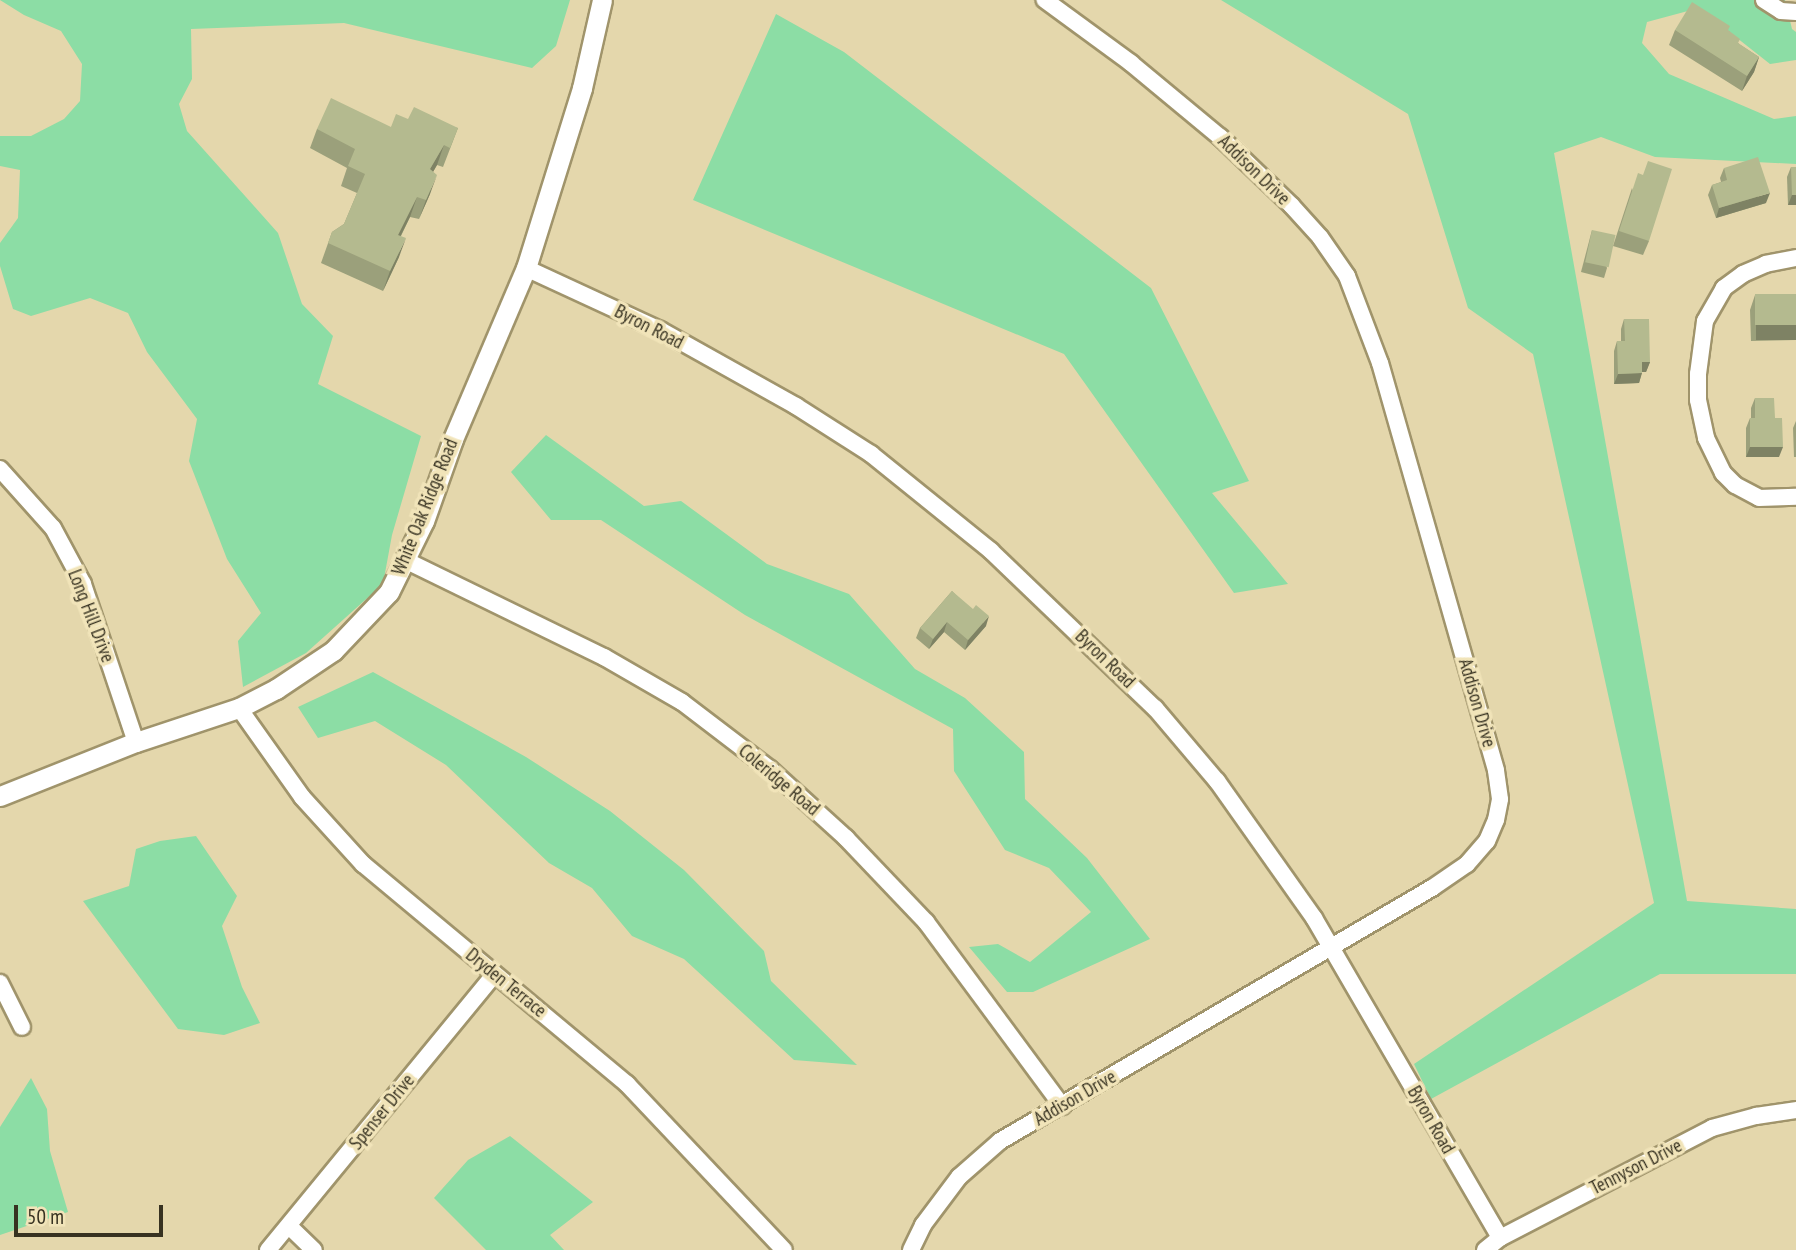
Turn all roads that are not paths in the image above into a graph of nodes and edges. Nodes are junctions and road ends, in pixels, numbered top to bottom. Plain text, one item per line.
1 (602, 0) edge
2 (1045, 0) edge
3 (1764, 0) edge
4 (1796, 12) edge
5 (1796, 258) edge
6 (526, 268) junction
7 (0, 469) edge
8 (1796, 497) edge
9 (407, 561) junction
10 (239, 708) junction
11 (136, 742) junction
12 (0, 796) edge
13 (1331, 949) junction
14 (495, 974) junction
15 (0, 983) edge
16 (22, 1027) dead end
17 (1062, 1106) junction
18 (1796, 1110) edge
19 (290, 1227) junction
20 (1500, 1238) junction
21 (268, 1250) edge
22 (314, 1250) edge
23 (784, 1250) edge
24 (911, 1250) edge
25 (1485, 1250) edge

1 - 6 street, White Oak Ridge Road
2 - 13 street, Addison Drive
3 - 4 street
5 - 8 street
6 - 9 street, White Oak Ridge Road
6 - 13 street, Byron Road
7 - 11 street, Long Hill Drive
9 - 10 street, White Oak Ridge Road
9 - 17 street, Coleridge Road
10 - 11 street, White Oak Ridge Road
10 - 14 street, Dryden Terrace
11 - 12 street, White Oak Ridge Road
13 - 17 street, Addison Drive
13 - 20 street, Byron Road
14 - 19 street, Spenser Drive
14 - 23 street, Dryden Terrace
15 - 16 street
17 - 24 street, Addison Drive
18 - 20 street, Tennyson Drive
19 - 21 street, Spenser Drive
19 - 22 street
20 - 25 street, Tennyson Drive

